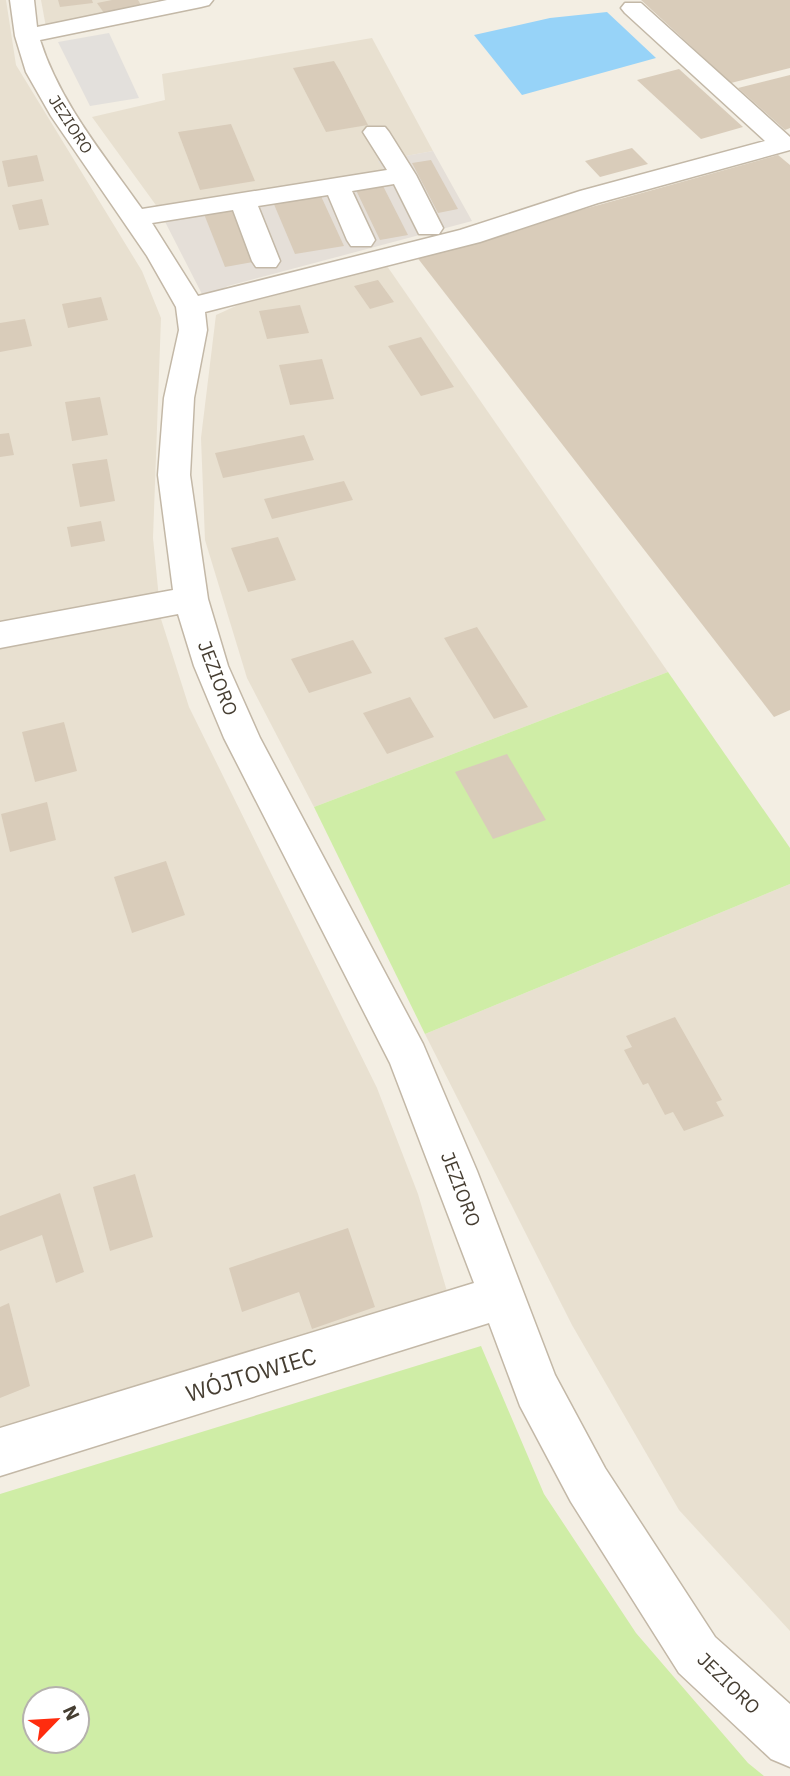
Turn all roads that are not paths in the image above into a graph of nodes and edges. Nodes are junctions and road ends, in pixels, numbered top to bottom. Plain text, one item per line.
1 (201, 0) edge
2 (633, 8) dead end
3 (25, 18) edge
4 (376, 132) dead end
5 (788, 145) edge
6 (403, 176) junction
7 (337, 186) junction
8 (243, 201) junction
9 (134, 218) junction
10 (429, 228) dead end
11 (361, 240) dead end
12 (266, 261) dead end
13 (190, 307) junction
14 (191, 599) junction
15 (0, 635) edge
16 (501, 1297) junction
17 (0, 1452) edge
18 (790, 1740) edge

1 - 3 street
2 - 5 street
3 - 9 street, JEZIORO
4 - 6 street
5 - 13 street
6 - 7 street
6 - 10 street
7 - 8 street
7 - 11 street
8 - 9 street
8 - 12 street
9 - 13 street, JEZIORO
13 - 14 street, JEZIORO
14 - 15 street
14 - 16 street, JEZIORO
16 - 17 street, WÓJTOWIEC
16 - 18 street, JEZIORO

